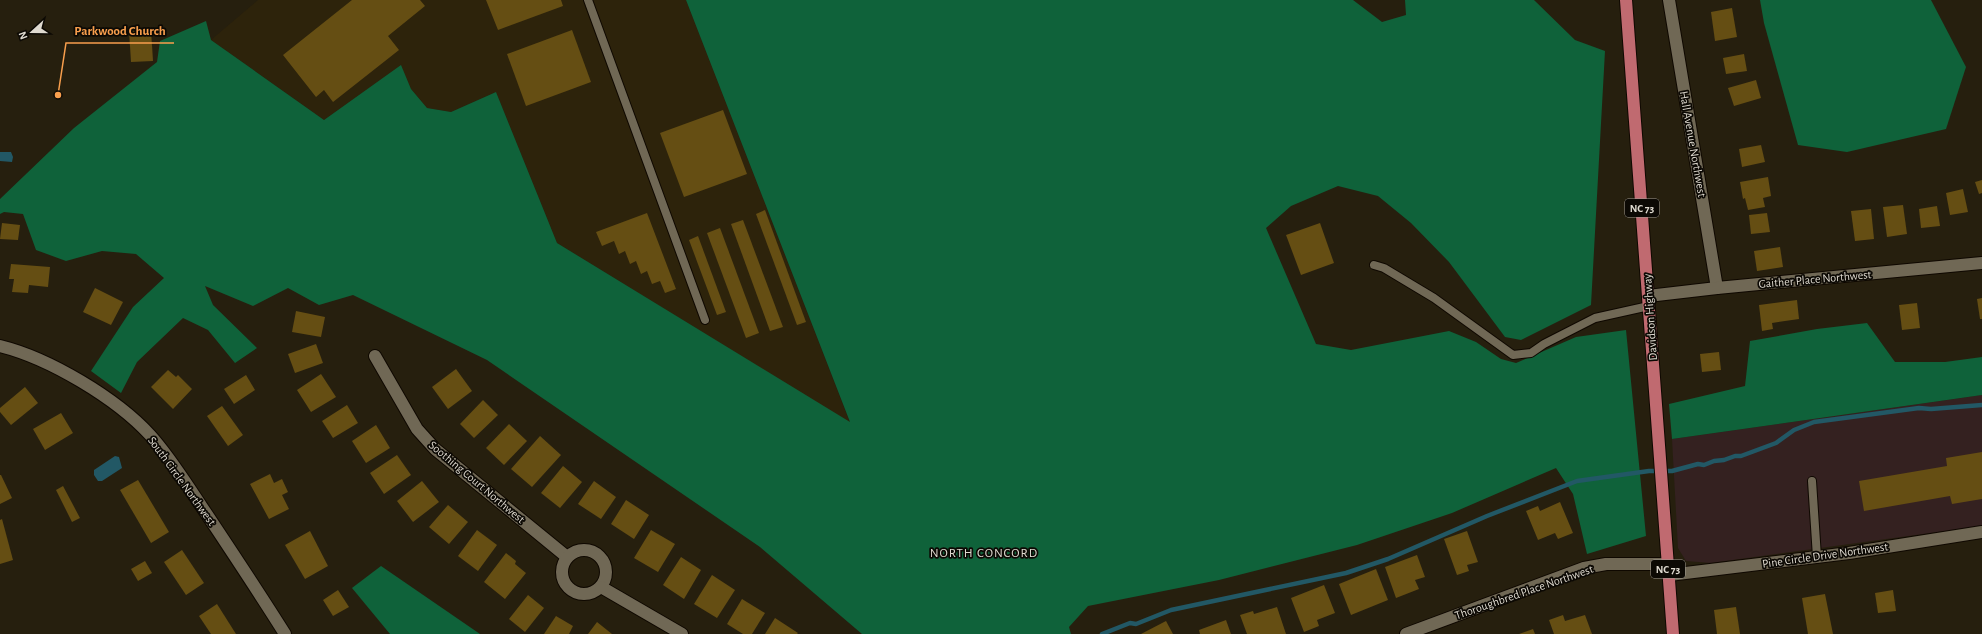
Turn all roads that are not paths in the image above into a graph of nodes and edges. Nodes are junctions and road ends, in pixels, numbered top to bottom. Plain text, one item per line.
1 (588, 0) edge
2 (1626, 0) edge
3 (1669, 0) edge
4 (1982, 263) edge
5 (1374, 265) dead end
6 (1717, 288) junction
7 (1648, 301) junction
8 (705, 320) dead end
9 (0, 346) edge
10 (375, 356) dead end
11 (1812, 481) dead end
12 (1982, 532) edge
13 (567, 557) junction
14 (1817, 557) junction
15 (1668, 569) junction
16 (601, 587) junction
17 (285, 634) edge
18 (682, 634) edge
19 (1406, 634) edge
20 (1673, 634) edge

1 - 8 lane
2 - 7 main road, Davidson Highway / NC 73
3 - 6 street, Hall Avenue Northwest
4 - 6 street, Gaither Place Northwest
5 - 7 lane
6 - 7 street, Gaither Place Northwest
7 - 15 main road, Davidson Highway / NC 73
9 - 17 street, South Circle Northwest
10 - 13 street, Soothing Court Northwest
11 - 14 lane
12 - 14 street, Pine Circle Drive Northwest
13 - 16 street
13 - 16 street
14 - 15 street, Pine Circle Drive Northwest
15 - 19 street, Thoroughbred Place Northwest
15 - 20 main road, Davidson Highway / NC 73
16 - 18 street

